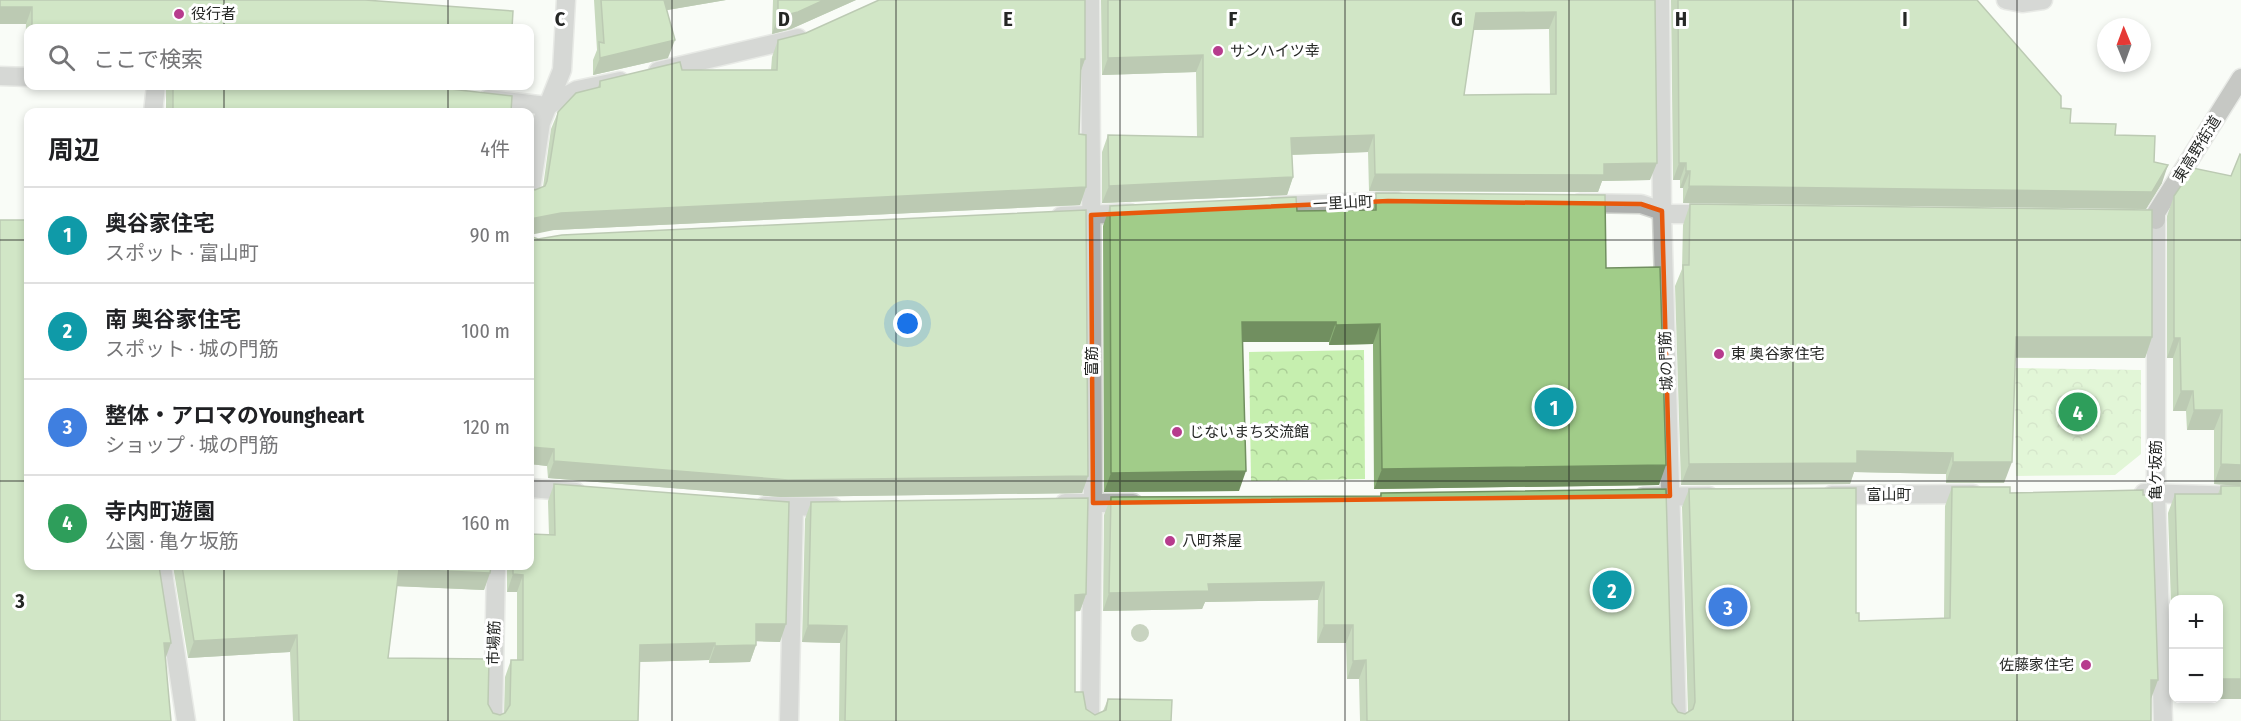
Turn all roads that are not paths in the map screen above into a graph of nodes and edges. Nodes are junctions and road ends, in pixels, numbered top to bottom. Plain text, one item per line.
1 (566, 0) edge
2 (1089, 0) edge
3 (1660, 0) edge
4 (2006, 0) edge
5 (2043, 0) edge
6 (814, 31) edge
7 (0, 76) edge
8 (24, 76) edge
9 (2241, 78) edge
10 (156, 90) edge
11 (476, 98) edge
12 (547, 106) junction
13 (153, 108) edge
14 (534, 169) edge
15 (1411, 201) edge
16 (1561, 203) edge
17 (1257, 207) edge
18 (1662, 210) junction
19 (1150, 212) edge
20 (1731, 214) edge
21 (1091, 215) junction
22 (1043, 217) edge
23 (2121, 219) edge
24 (2156, 220) junction
25 (534, 488) edge
26 (589, 493) edge
27 (2132, 493) edge
28 (2156, 493) junction
29 (1991, 494) edge
30 (1814, 495) edge
31 (1670, 496) junction
32 (1731, 496) edge
33 (2241, 496) edge
34 (1623, 497) edge
35 (1152, 502) edge
36 (1093, 503) junction
37 (1045, 504) edge
38 (745, 505) edge
39 (794, 507) junction
40 (854, 507) edge
41 (163, 570) edge
42 (496, 570) edge
43 (186, 721) edge
44 (493, 721) edge
45 (789, 721) edge
46 (1090, 721) edge
47 (1677, 721) edge
48 (2163, 721) edge

1 - 12 street
2 - 21 street, 富筋
3 - 18 street, 城の門筋
4 - 5 street
6 - 12 street
7 - 8 street
9 - 24 street, 東高野街道
10 - 13 street
11 - 12 street
12 - 14 street
15 - 17 street, 一里山町
16 - 18 street
18 - 20 street
18 - 31 street, 城の門筋
19 - 21 street
21 - 22 street
21 - 36 street, 富筋
23 - 24 street
24 - 28 street, 亀ケ坂筋
25 - 26 street
27 - 28 street
28 - 33 street
28 - 48 street, 亀ケ坂筋
29 - 30 street, 富山町
31 - 32 street
31 - 34 street
31 - 47 street, 城の門筋
35 - 36 street
36 - 37 street
36 - 46 street, 富筋
38 - 39 street
39 - 40 street
39 - 45 street
41 - 43 street
42 - 44 street, 市場筋

